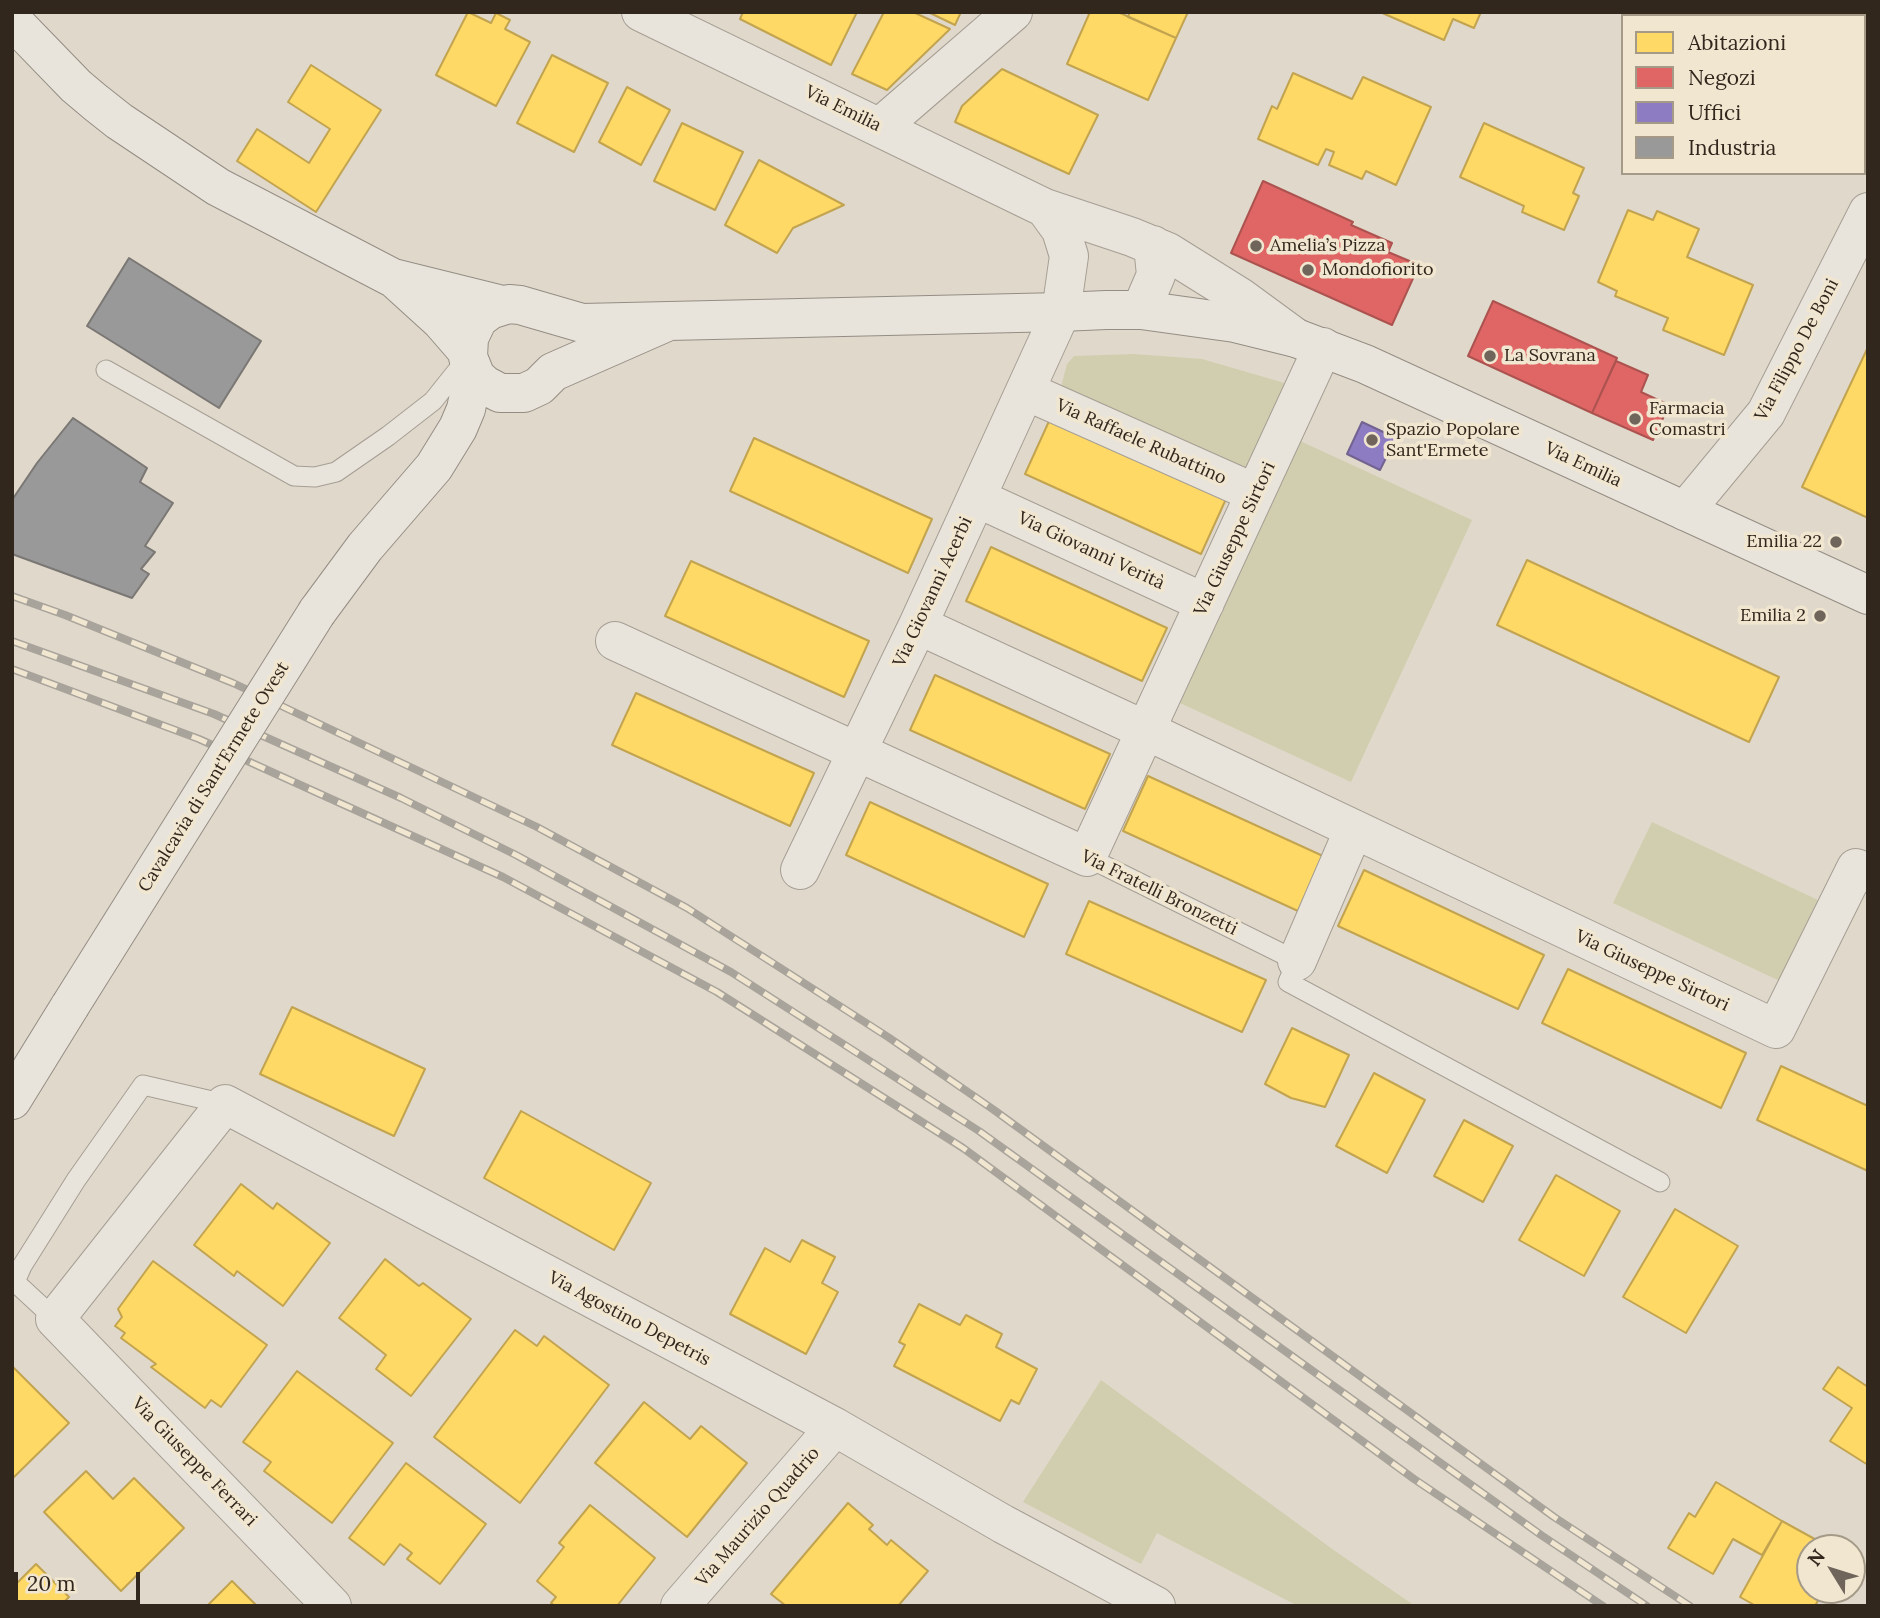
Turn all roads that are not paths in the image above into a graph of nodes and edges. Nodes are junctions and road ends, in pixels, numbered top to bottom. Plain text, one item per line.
1 (641, 12) edge
2 (1013, 12) edge
3 (12, 20) edge
4 (880, 127) junction
5 (1045, 208) junction
6 (1868, 212) edge
7 (1153, 245) junction
8 (393, 278) junction
9 (520, 308) junction
10 (1141, 310) junction
11 (1061, 312) junction
12 (669, 321) junction
13 (1309, 343) junction
14 (468, 356) junction
15 (106, 370) dead end
16 (539, 383) junction
17 (1026, 391) junction
18 (434, 467) junction
19 (1255, 493) junction
20 (977, 498) junction
21 (1685, 511) junction
22 (1868, 595) edge
23 (1205, 603) junction
24 (918, 625) junction
25 (615, 641) dead end
26 (1147, 731) junction
27 (857, 752) junction
28 (1354, 830) junction
29 (1087, 857) junction
30 (800, 870) dead end
31 (1868, 873) edge
32 (1297, 961) junction
33 (12, 1100) edge
34 (225, 1104) junction
35 (1660, 1182) dead end
36 (55, 1319) junction
37 (835, 1427) junction
38 (332, 1606) edge
39 (680, 1606) edge
40 (1156, 1606) edge

1 - 4 street, Via Emilia
2 - 4 street
3 - 8 street
4 - 5 street, Via Emilia
5 - 7 street, Via Emilia
5 - 11 street
6 - 21 street, Via Filippo De Boni
7 - 10 street
7 - 13 street, Via Emilia
8 - 9 street, Via Emilia
8 - 14 street
9 - 12 street, Via Emilia
9 - 14 street
9 - 16 street
10 - 11 street, Via Emilia
10 - 13 street, Via Emilia
11 - 12 street, Via Emilia
11 - 17 street, Via Giovanni Acerbi
12 - 16 street, Via Emilia
13 - 19 street, Via Giuseppe Sirtori
13 - 21 street, Via Emilia
14 - 15 lane
14 - 16 street
14 - 18 street
16 - 18 street
17 - 19 street, Via Raffaele Rubattino
17 - 20 street, Via Giovanni Acerbi
18 - 33 street, Cavalcavia di Sant'Ermete Ovest, bridge
19 - 23 street, Via Giuseppe Sirtori
20 - 23 street, Via Giovanni Verità
20 - 24 street, Via Giovanni Acerbi
21 - 22 street, Via Emilia
23 - 26 street, Via Giuseppe Sirtori
24 - 26 street, Via Giuseppe Sirtori
24 - 27 street, Via Giovanni Acerbi
25 - 27 street, Via Fratelli Bronzetti
26 - 28 street, Via Giuseppe Sirtori
26 - 29 street, Via Giuseppe Sirtori
27 - 29 street, Via Fratelli Bronzetti
27 - 30 street, Via Giovanni Acerbi
28 - 31 street, Via Giuseppe Sirtori
28 - 32 street
29 - 32 lane, Via Fratelli Bronzetti
32 - 35 lane
34 - 36 street
34 - 36 lane, Via Giuseppe Ferrari
34 - 37 street, Via Agostino Depetris
36 - 38 street, Via Giuseppe Ferrari
37 - 39 street, Via Maurizio Quadrio
37 - 40 street, Via Agostino Depetris

